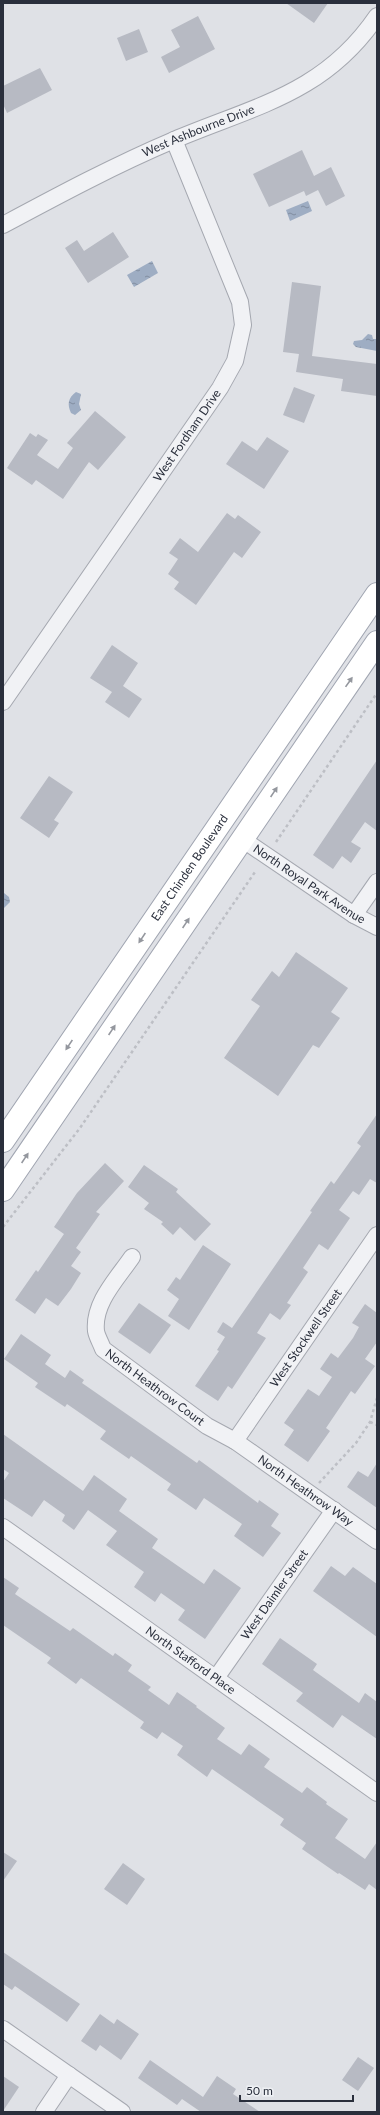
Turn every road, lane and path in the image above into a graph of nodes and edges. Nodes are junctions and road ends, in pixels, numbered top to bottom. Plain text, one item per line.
1 (377, 16) edge
2 (174, 140) junction
3 (3, 225) edge
4 (377, 594) edge
5 (377, 608) edge
6 (377, 642) edge
7 (377, 693) edge
8 (3, 702) edge
9 (242, 839) junction
10 (276, 842) dead end
11 (255, 872) dead end
12 (377, 882) edge
13 (354, 916) junction
14 (377, 927) edge
15 (3, 1142) edge
16 (3, 1190) edge
17 (3, 1227) edge
18 (377, 1235) edge
19 (132, 1257) dead end
20 (377, 1398) edge
21 (370, 1422) junction
22 (377, 1425) edge
23 (235, 1441) junction
24 (316, 1486) dead end
25 (334, 1510) junction
26 (3, 1527) edge
27 (377, 1541) edge
28 (216, 1678) junction
29 (377, 1793) edge
30 (3, 2029) edge
31 (69, 2075) junction
32 (44, 2112) edge
33 (122, 2112) edge

1 - 2 street, West Ashbourne Drive
2 - 3 street, West Ashbourne Drive
2 - 8 street, West Fordham Drive
4 -> 15 main road, East Chinden Boulevard
5 - 9 main road
9 -> 6 main road
7 - 10 path
9 - 13 street, North Royal Park Avenue
16 -> 9 main road
11 - 17 path
12 - 13 street
13 - 14 street, North Royal Park Avenue
18 - 23 street, West Stockwell Street
19 - 23 street, North Heathrow Court
20 - 21 path
21 - 22 path
21 - 24 path
23 - 25 street, North Heathrow Way
25 - 27 street, North Heathrow Way
25 - 28 street, West Daimler Street
26 - 28 street, North Stafford Place
28 - 29 street, North Stafford Place
30 - 31 street
31 - 32 street
31 - 33 street

